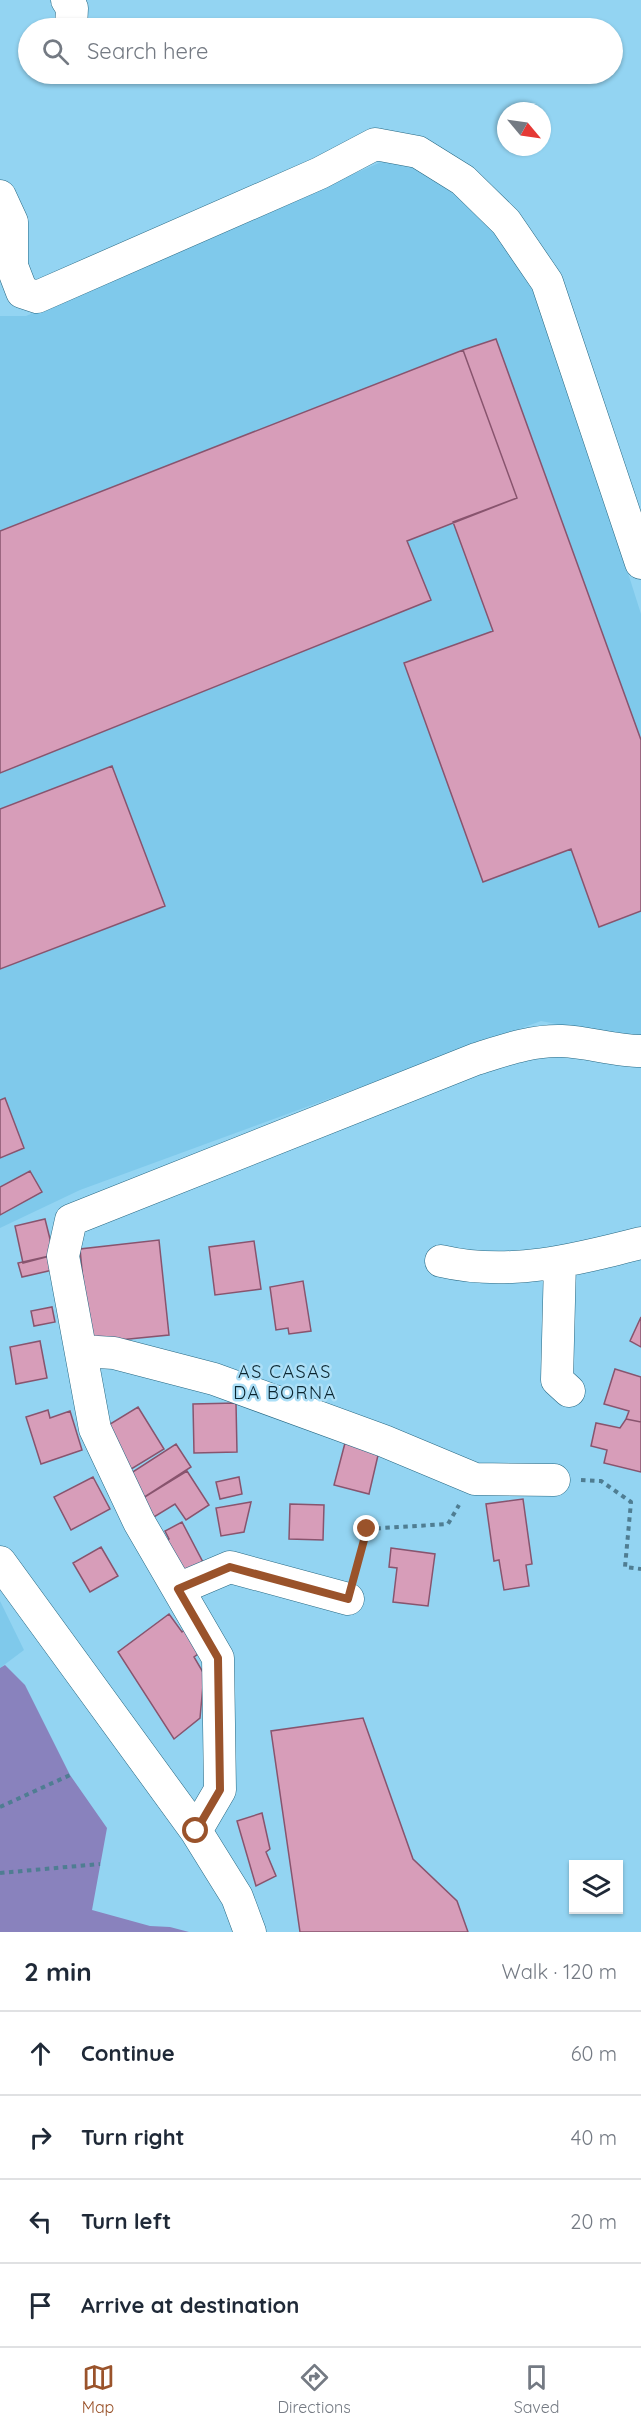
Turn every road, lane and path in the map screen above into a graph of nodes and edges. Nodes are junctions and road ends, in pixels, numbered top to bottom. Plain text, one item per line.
1 (0, 196) edge
2 (641, 563) edge
3 (641, 1051) edge
4 (641, 1243) edge
5 (441, 1261) dead end
6 (560, 1262) junction
7 (81, 1351) junction
8 (569, 1391) dead end
9 (475, 1479) junction
10 (554, 1480) joint
11 (0, 1562) edge
12 (641, 1569) edge
13 (178, 1589) junction
14 (348, 1599) joint
15 (70, 1775) dead end
16 (0, 1807) edge
17 (196, 1831) junction
18 (100, 1864) dead end
19 (0, 1873) edge
20 (250, 1932) edge

1 - 2 street
3 - 7 street
4 - 6 street
5 - 6 street
6 - 8 street
7 - 9 street
7 - 13 street
9 - 10 street
9 - 14 path
10 - 12 path
11 - 17 street
13 - 14 street
13 - 17 street
15 - 16 path
17 - 20 street
18 - 19 path

